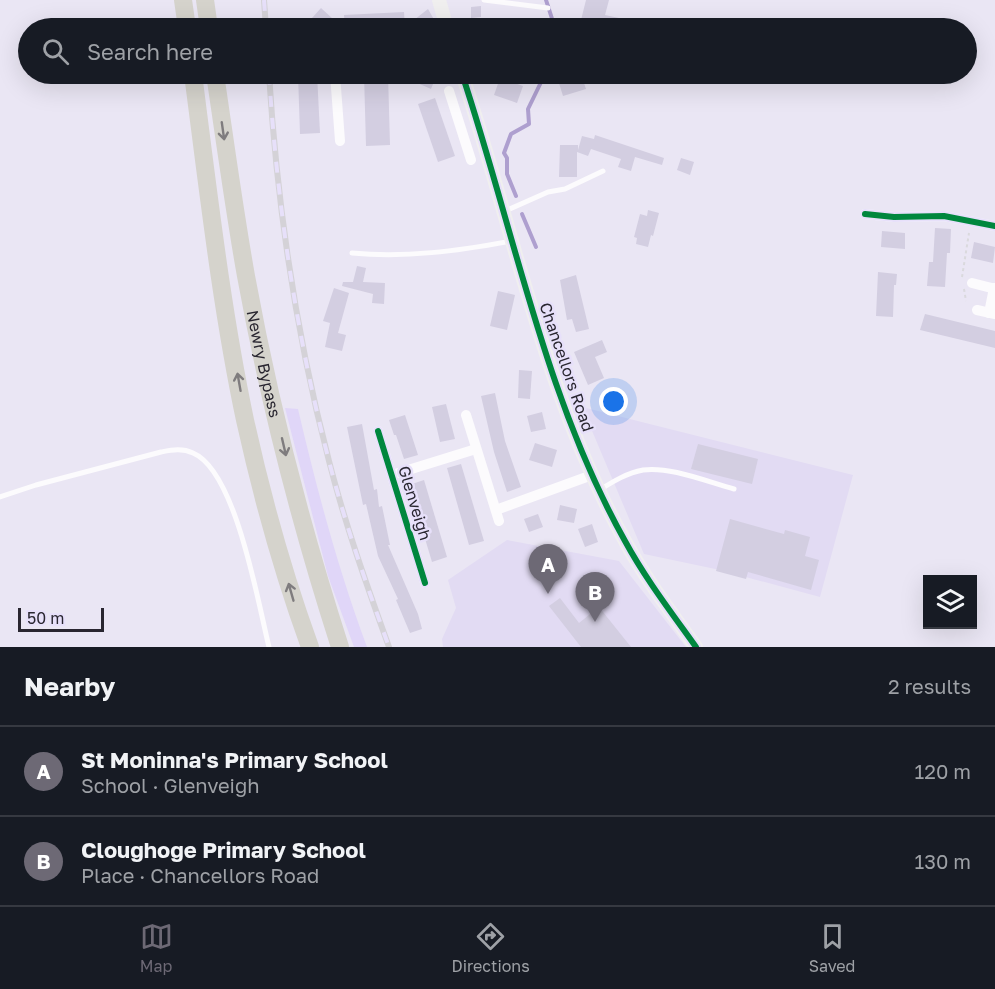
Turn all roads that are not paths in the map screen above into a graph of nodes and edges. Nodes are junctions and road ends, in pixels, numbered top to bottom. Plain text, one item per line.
1 (183, 0) edge
2 (205, 0) edge
3 (439, 0) edge
4 (484, 0) edge
5 (548, 8) dead end
6 (186, 18) edge
7 (208, 18) edge
8 (444, 18) edge
9 (194, 84) edge
10 (217, 84) edge
11 (335, 84) edge
12 (465, 84) edge
13 (449, 91) dead end
14 (476, 117) junction
15 (459, 123) junction
16 (340, 141) dead end
17 (471, 160) dead end
18 (603, 171) dead end
19 (504, 212) junction
20 (865, 214) dead end
21 (995, 225) edge
22 (512, 241) junction
23 (352, 253) dead end
24 (972, 283) dead end
25 (994, 288) edge
26 (977, 310) dead end
27 (992, 314) edge
28 (466, 415) dead end
29 (378, 431) dead end
30 (476, 449) junction
31 (392, 475) junction
32 (592, 476) junction
33 (734, 489) dead end
34 (600, 490) junction
35 (0, 497) edge
36 (425, 583) dead end
37 (269, 647) edge
38 (310, 647) edge
39 (340, 647) edge
40 (696, 647) edge

1 - 6 highway
2 - 7 highway
3 - 8 street
4 - 5 lane
38 -> 9 highway, Newry Bypass
10 -> 39 highway, Newry Bypass
11 - 16 street
12 - 14 street, Chancellors Road
13 - 15 street
14 - 15 street
14 - 19 street, Chancellors Road
15 - 17 street
18 - 19 lane
19 - 22 street, Chancellors Road
20 - 21 street
22 - 23 lane
22 - 32 street, Chancellors Road
24 - 25 street
25 - 27 street
26 - 27 street
28 - 30 street
29 - 31 street, Glenveigh
30 - 31 street, Glenveigh
30 - 32 street
31 - 36 street, Glenveigh
32 - 34 street, Chancellors Road
33 - 34 lane
34 - 40 street, Chancellors Road
35 - 37 lane

